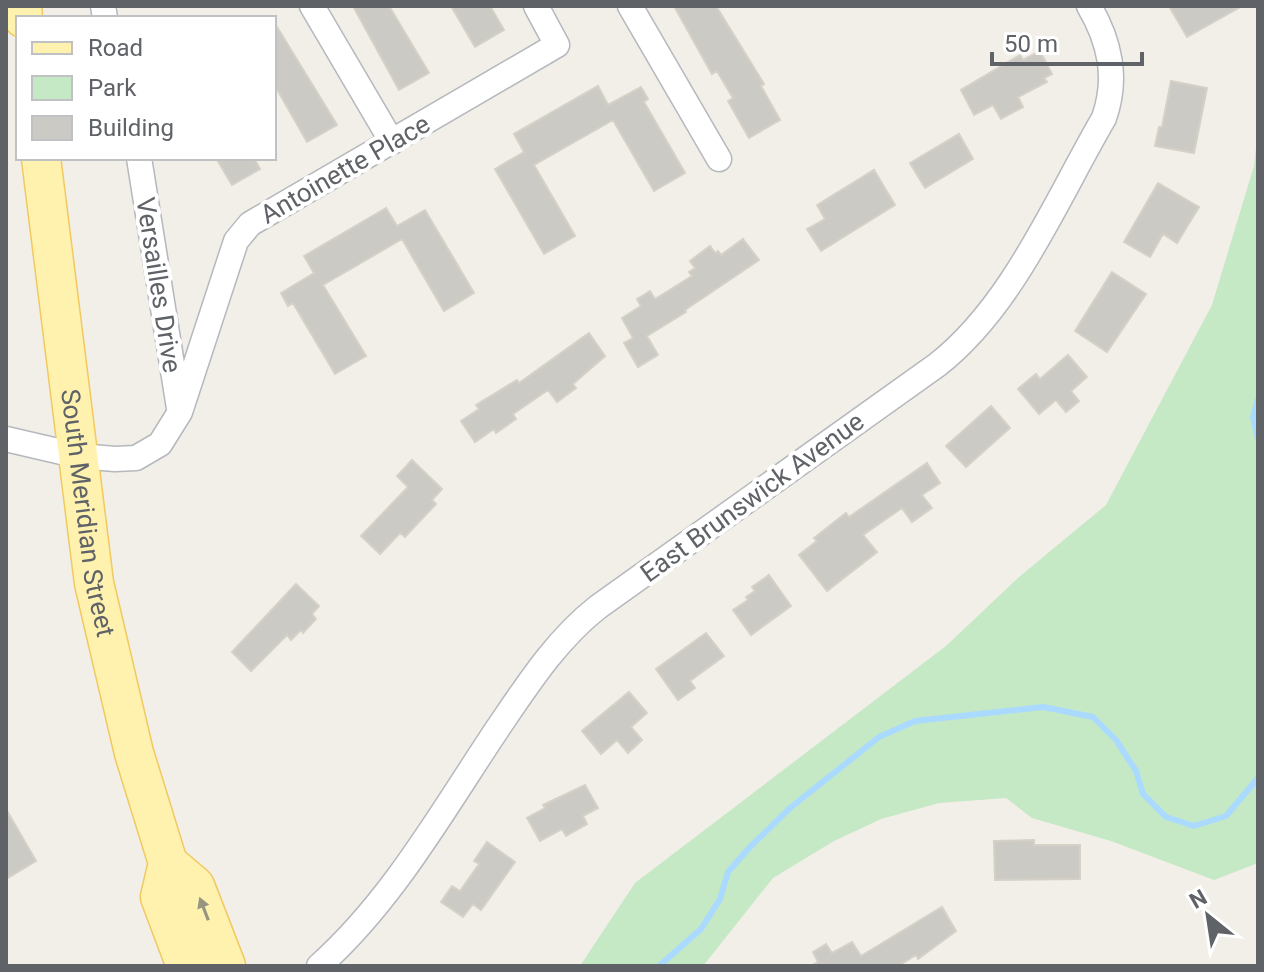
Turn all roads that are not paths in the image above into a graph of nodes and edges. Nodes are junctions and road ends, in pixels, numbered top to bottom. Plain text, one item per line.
1 (312, 6) edge
2 (536, 6) edge
3 (630, 6) edge
4 (1089, 6) edge
5 (392, 142) junction
6 (719, 159) dead end
7 (41, 160) edge
8 (139, 160) edge
9 (180, 412) junction
10 (6, 439) edge
11 (79, 456) junction
12 (168, 863) junction
13 (186, 966) edge
14 (226, 966) edge
15 (319, 966) edge

1 - 5 street
2 - 5 street, Antoinette Place
3 - 6 street
4 - 15 street, East Brunswick Avenue
5 - 9 street, Antoinette Place
7 - 11 main road, South Meridian Street
8 - 9 street, Versailles Drive
9 - 11 street, Antoinette Place
10 - 11 street, Antoinette Place
11 - 12 main road, South Meridian Street
12 - 13 main road, South Meridian Street
14 -> 12 main road, South Meridian Street

